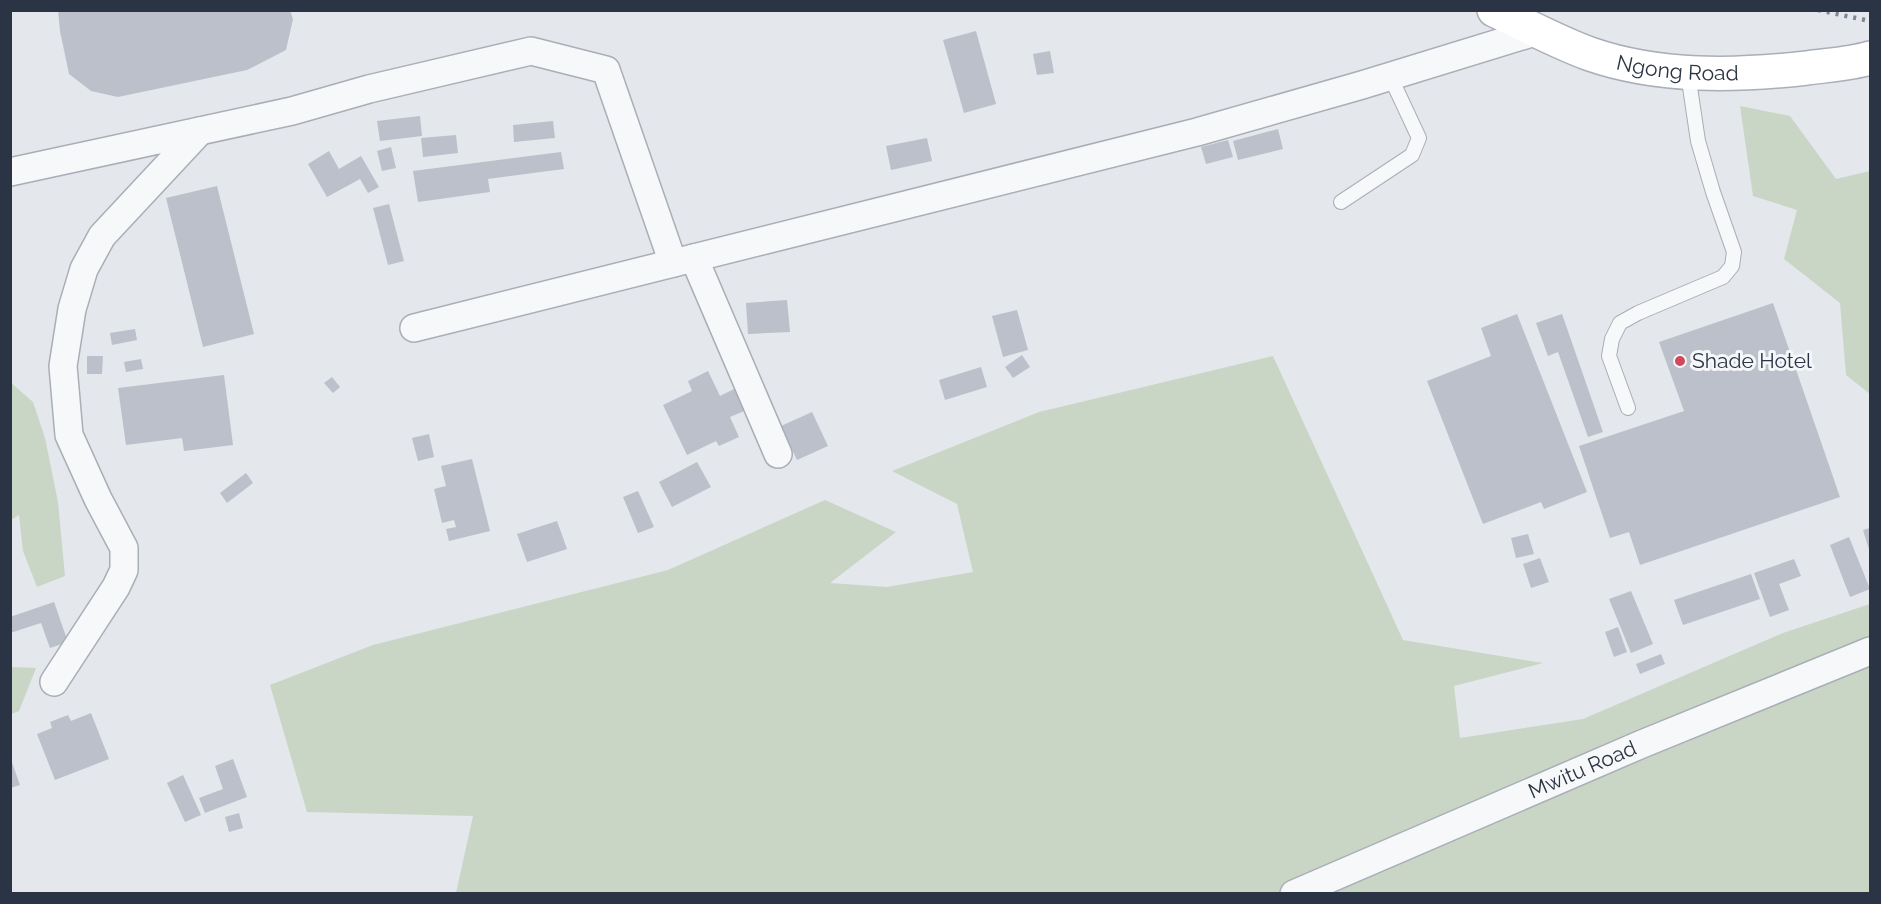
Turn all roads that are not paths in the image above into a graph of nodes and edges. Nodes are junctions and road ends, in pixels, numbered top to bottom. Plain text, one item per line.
1 (1494, 10) edge
2 (1538, 31) junction
3 (1870, 58) edge
4 (1688, 74) junction
5 (1390, 76) junction
6 (200, 131) junction
7 (10, 172) edge
8 (1341, 202) dead end
9 (684, 260) junction
10 (414, 328) dead end
11 (1628, 408) dead end
12 (778, 454) dead end
13 (1870, 651) edge
14 (54, 682) dead end
15 (1294, 894) edge

1 - 2 main road, Ngong Road
2 - 4 main road, Ngong Road
2 - 5 street
3 - 4 main road, Ngong Road
4 - 11 lane
5 - 8 lane
5 - 9 street
6 - 7 street
6 - 9 street
6 - 14 street
9 - 10 street
9 - 12 street
13 - 15 street, Mwitu Road

